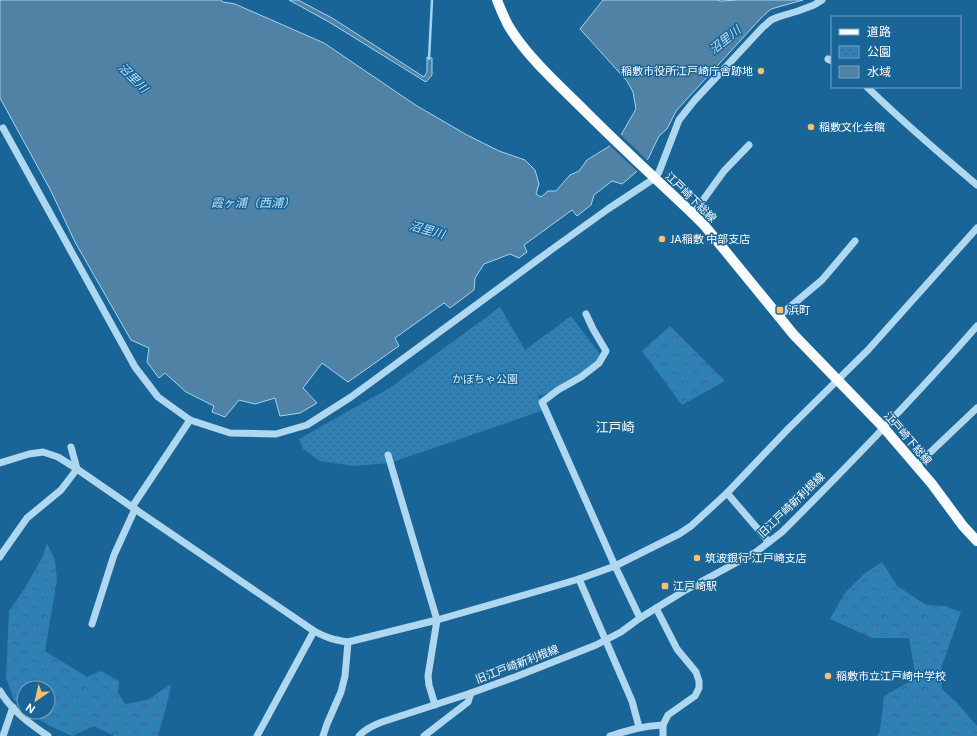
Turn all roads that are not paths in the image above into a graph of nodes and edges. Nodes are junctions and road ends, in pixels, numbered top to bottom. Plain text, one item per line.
1 (497, 0) edge
2 (822, 0) edge
3 (868, 88) edge
4 (3, 128) dead end
5 (749, 145) dead end
6 (653, 176) junction
7 (977, 185) edge
8 (693, 214) junction
9 (977, 228) edge
10 (855, 241) dead end
11 (586, 314) dead end
12 (778, 316) junction
13 (977, 326) edge
14 (838, 380) junction
15 (977, 408) edge
16 (190, 420) junction
17 (884, 428) junction
18 (71, 447) dead end
19 (388, 455) dead end
20 (0, 463) edge
21 (917, 466) junction
22 (77, 468) junction
23 (727, 493) junction
24 (133, 508) junction
25 (977, 541) edge
26 (769, 542) junction
27 (0, 557) edge
28 (615, 566) junction
29 (579, 579) junction
30 (656, 608) junction
31 (640, 618) junction
32 (437, 620) junction
33 (92, 624) dead end
34 (314, 631) junction
35 (605, 640) junction
36 (348, 642) junction
37 (0, 691) edge
38 (471, 694) junction
39 (435, 706) junction
40 (13, 708) junction
41 (663, 725) junction
42 (639, 727) junction
43 (3, 736) edge
44 (48, 736) edge
45 (257, 736) edge
46 (324, 736) edge
47 (359, 736) edge
48 (424, 736) edge
49 (610, 736) edge
50 (662, 736) edge

1 - 6 main road, 江戸崎下総線
2 - 6 street
3 - 7 street
4 - 16 street
5 - 8 street
6 - 8 main road, 江戸崎下総線
6 - 16 street
8 - 12 main road, 江戸崎下総線
9 - 14 street
10 - 12 street
11 - 28 street
12 - 14 main road, 江戸崎下総線
13 - 17 street, 旧江戸崎新利根線
14 - 17 main road, 江戸崎下総線
14 - 23 street
15 - 21 street
16 - 24 street
17 - 21 main road, 江戸崎下総線
17 - 26 street, 旧江戸崎新利根線
18 - 22 street
19 - 32 street
20 - 22 street
21 - 25 main road, 江戸崎下総線
22 - 24 street
22 - 27 street
23 - 26 street
23 - 28 street
24 - 33 street
24 - 34 street
26 - 30 street, 旧江戸崎新利根線
28 - 29 street
28 - 31 street
29 - 32 street
29 - 35 street
30 - 31 street, 旧江戸崎新利根線
30 - 41 street
31 - 35 street, 旧江戸崎新利根線
32 - 36 street
32 - 39 street
34 - 36 street
34 - 45 street
35 - 38 street, 旧江戸崎新利根線
35 - 42 street
36 - 46 street
37 - 40 street
38 - 39 street, 旧江戸崎新利根線
38 - 48 street
39 - 47 street, 旧江戸崎新利根線
40 - 43 street
40 - 44 street
41 - 42 street
41 - 50 street
42 - 49 street

